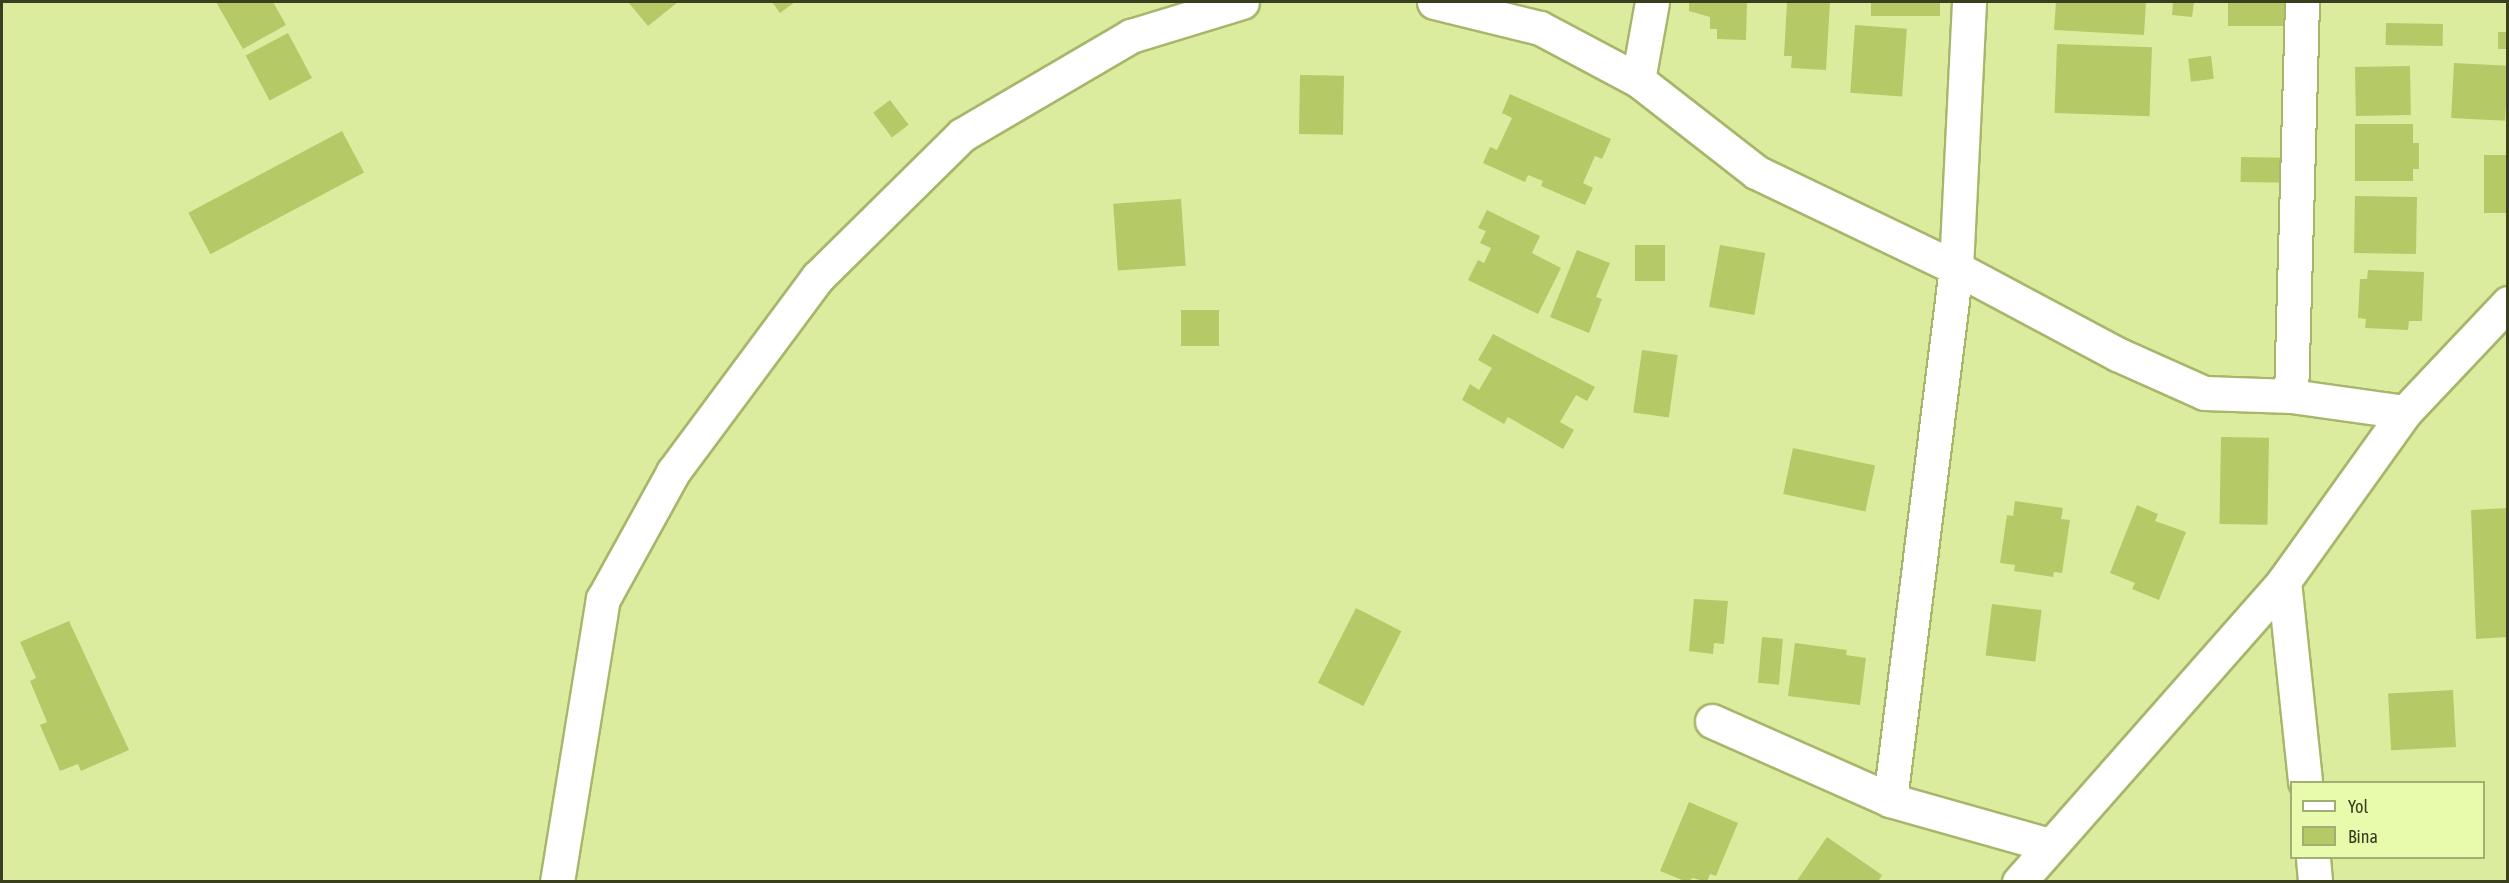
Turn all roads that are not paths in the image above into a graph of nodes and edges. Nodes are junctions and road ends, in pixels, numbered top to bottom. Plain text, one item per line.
1 (1242, 2) edge
2 (1434, 2) edge
3 (1652, 2) edge
4 (1969, 2) edge
5 (2302, 2) edge
6 (1638, 80) junction
7 (1956, 267) junction
8 (2508, 303) edge
9 (2291, 396) junction
10 (2405, 412) junction
11 (2284, 581) junction
12 (1712, 721) dead end
13 (2305, 781) edge
14 (1890, 800) junction
15 (2049, 845) junction
16 (2313, 859) edge
17 (557, 882) edge
18 (2019, 882) edge
19 (2315, 882) edge

1 - 17 street
2 - 6 street
3 - 6 street
4 - 7 street
5 - 9 street
6 - 7 street
7 - 9 street
7 - 14 street
8 - 10 street
9 - 10 street
10 - 11 street
11 - 13 street
11 - 15 street
12 - 14 street
14 - 15 street
15 - 18 street
16 - 19 street

